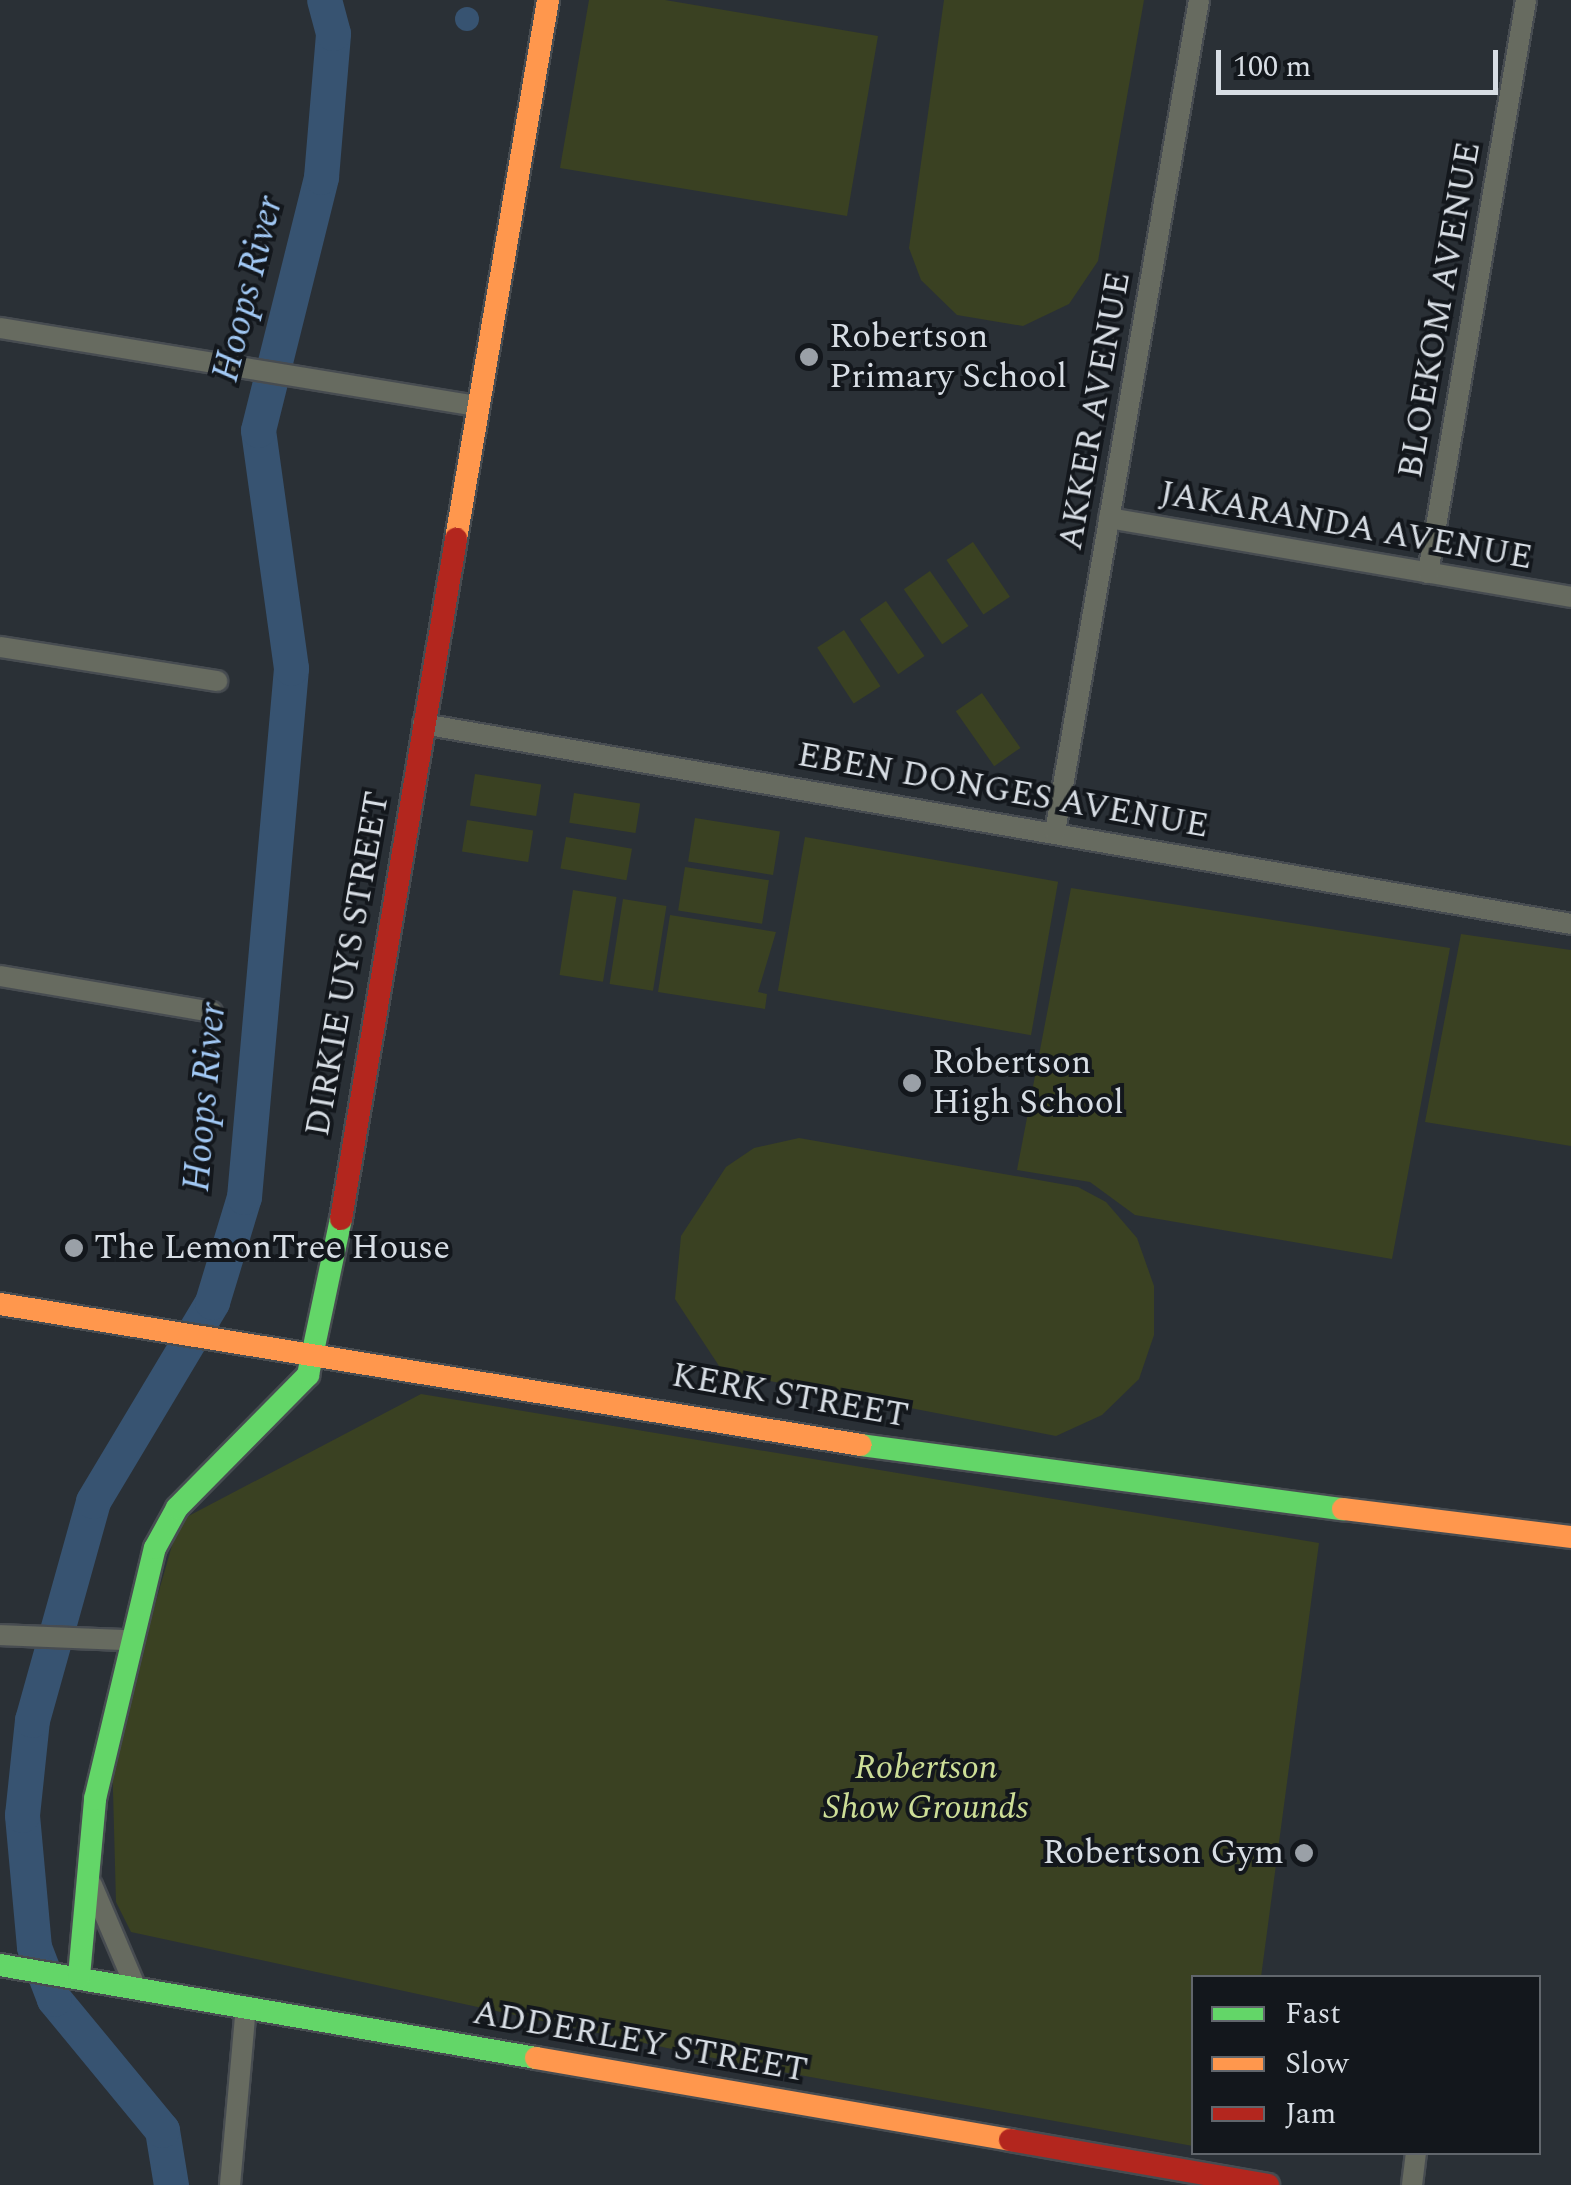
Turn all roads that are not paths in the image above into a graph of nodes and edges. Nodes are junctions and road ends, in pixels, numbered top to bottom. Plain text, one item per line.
1 (548, 0) edge
2 (1199, 0) edge
3 (1526, 0) edge
4 (0, 328) edge
5 (477, 406) junction
6 (1110, 518) junction
7 (1428, 572) junction
8 (1571, 597) edge
9 (0, 647) edge
10 (217, 680) dead end
11 (423, 724) junction
12 (1055, 832) junction
13 (1571, 924) edge
14 (0, 976) edge
15 (212, 1012) dead end
16 (0, 1304) edge
17 (317, 1355) junction
18 (1571, 1538) edge
19 (0, 1636) edge
20 (126, 1640) junction
21 (89, 1879) junction
22 (9, 1966) edge
23 (79, 1976) junction
24 (135, 1986) junction
25 (246, 2008) junction
26 (1416, 2155) edge
27 (230, 2185) edge
28 (1268, 2185) edge
29 (1412, 2185) edge

1 - 5 street, DIRKIE UYS STREET
2 - 6 street, AKKER AVENUE
3 - 7 street, BLOEKOM AVENUE
4 - 5 street
5 - 11 street, DIRKIE UYS STREET
6 - 7 street, JAKARANDA AVENUE
6 - 12 street, AKKER AVENUE
7 - 8 street, JAKARANDA AVENUE
9 - 10 street
11 - 12 street, EBEN DONGES AVENUE
11 - 17 street, DIRKIE UYS STREET
12 - 13 street, EBEN DONGES AVENUE
14 - 15 street
16 - 17 street, KERK STREET
17 - 18 street, KERK STREET
17 - 20 street
19 - 20 street
20 - 21 street
21 - 23 street
21 - 24 street
22 - 23 street, ADDERLEY STREET
23 - 24 street, ADDERLEY STREET
24 - 25 street, ADDERLEY STREET
25 - 27 street
25 - 28 street, ADDERLEY STREET
26 - 29 street

